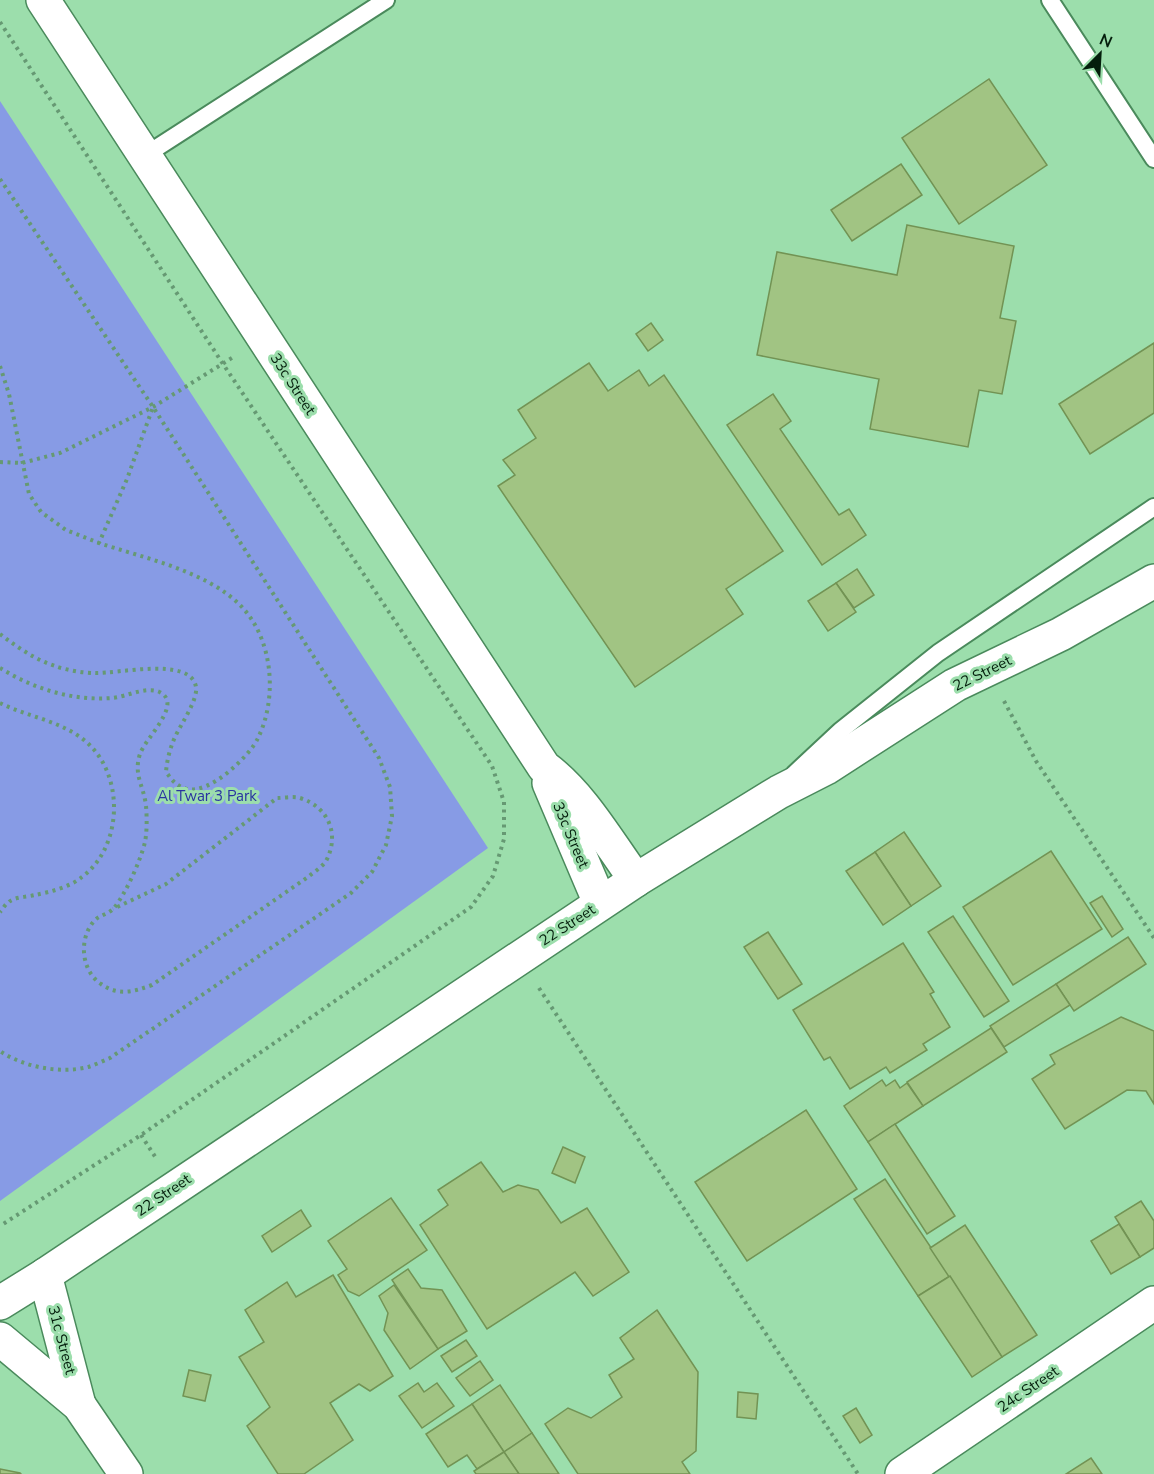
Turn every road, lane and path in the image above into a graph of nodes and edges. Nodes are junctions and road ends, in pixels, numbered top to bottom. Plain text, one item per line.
1 (43, 0) edge
2 (386, 0) edge
3 (1050, 0) edge
4 (0, 22) edge
5 (144, 156) junction
6 (1154, 159) edge
7 (0, 179) edge
8 (264, 338) junction
9 (223, 364) junction
10 (0, 366) edge
11 (153, 407) junction
12 (0, 462) edge
13 (22, 462) junction
14 (1154, 507) edge
15 (99, 543) junction
16 (1154, 582) edge
17 (0, 634) edge
18 (992, 667) junction
19 (0, 668) edge
20 (0, 703) edge
21 (544, 767) junction
22 (779, 792) junction
23 (636, 880) junction
24 (600, 903) junction
25 (113, 909) junction
26 (0, 912) edge
27 (1154, 938) edge
28 (519, 957) junction
29 (0, 1051) edge
30 (0, 1226) edge
31 (45, 1275) junction
32 (0, 1303) edge
33 (1154, 1303) edge
34 (0, 1339) edge
35 (79, 1405) junction
36 (126, 1474) edge
37 (858, 1474) edge
38 (902, 1474) edge

1 - 5 street, 33c Street
2 - 5 lane
3 - 6 lane
4 - 9 path
5 - 8 street, 33c Street
7 - 11 path
8 - 9 path
8 - 21 street, 33c Street
9 - 11 path
9 - 30 path
10 - 13 path
11 - 13 path
11 - 15 path
11 - 29 path
12 - 13 path
13 - 15 path
14 - 22 lane
15 - 17 path
16 - 18 street, 22 Street
18 - 22 street, 22 Street
18 - 27 path
19 - 25 path
20 - 26 path
21 - 23 street, 33c Street
21 - 24 street, 33c Street
22 - 23 street, 22 Street
23 - 24 street, 22 Street
24 - 28 street, 22 Street
25 - 25 path
28 - 31 street, 22 Street
28 - 37 path
31 - 32 street, 22 Street
31 - 35 street, 31c Street
33 - 38 street, 24c Street
34 - 35 street, 31c Street
35 - 36 street, 31c Street

